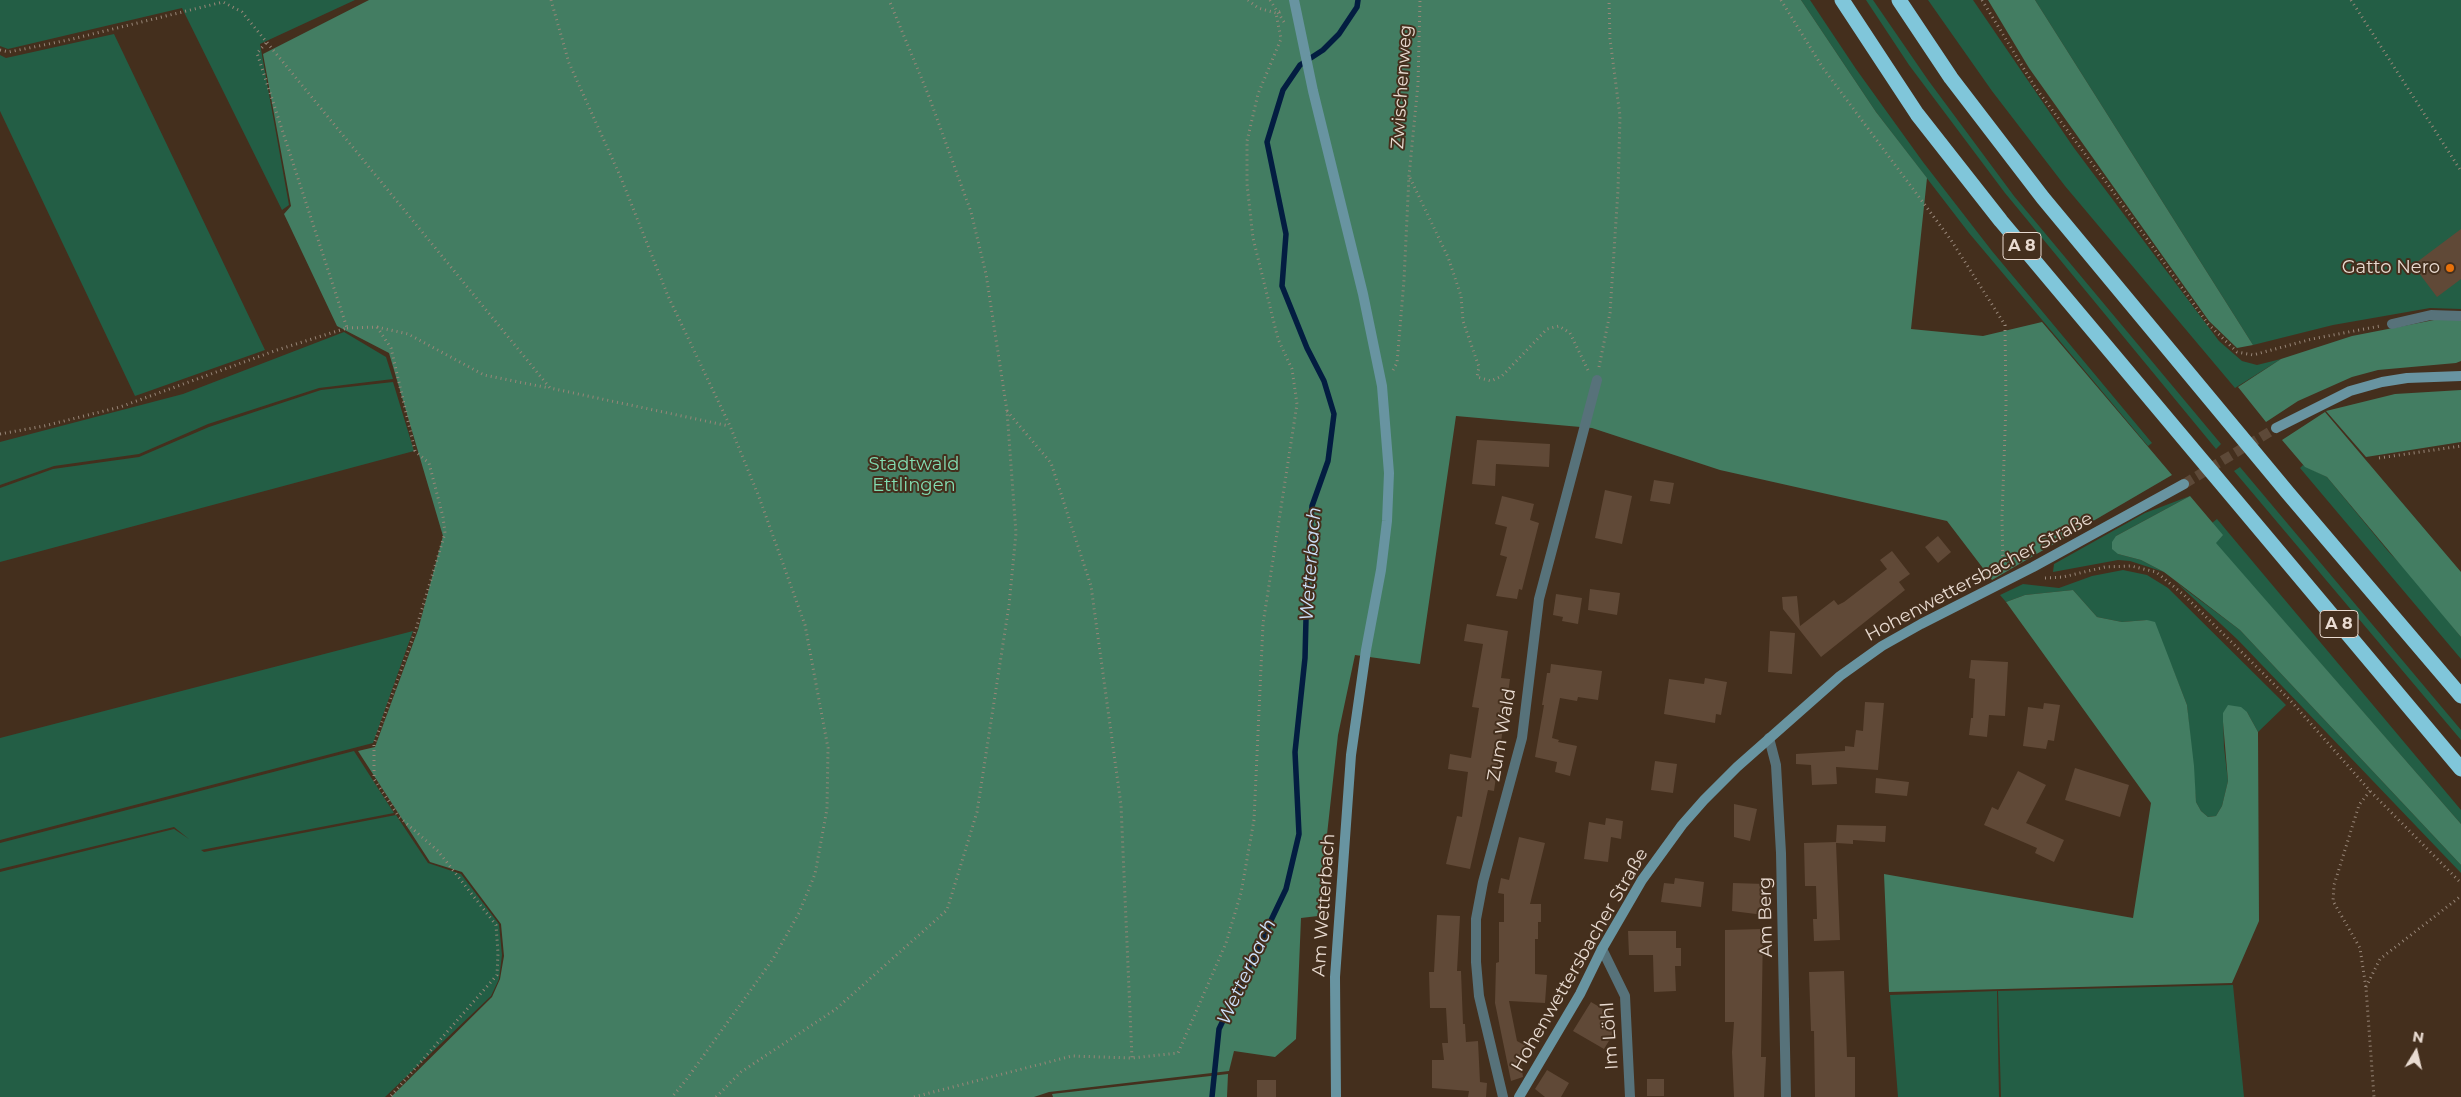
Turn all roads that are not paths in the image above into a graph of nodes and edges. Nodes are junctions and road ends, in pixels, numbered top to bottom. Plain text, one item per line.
1 (1294, 0) edge
2 (1842, 0) edge
3 (1898, 0) edge
4 (2461, 316) edge
5 (2392, 324) road end
6 (2461, 376) edge
7 (1597, 380) road end
8 (2276, 428) tunnel mouth
9 (2184, 484) tunnel mouth
10 (2461, 696) edge
11 (1769, 738) junction
12 (2461, 769) edge
13 (1602, 949) junction
14 (1336, 1097) edge
15 (1503, 1097) edge
16 (1519, 1097) edge
17 (1630, 1097) edge
18 (1786, 1097) edge

1 - 14 street, Am Wetterbach
2 - 12 highway, A 8
3 - 10 highway, A 8
4 - 5 street
6 - 8 street
7 - 15 street, Zum Wald
9 - 11 street, Hohenwettersbacher Straße
11 - 13 street, Hohenwettersbacher Straße
11 - 18 street, Am Berg
13 - 16 street, Hohenwettersbacher Straße
13 - 17 street, Im Löhl

